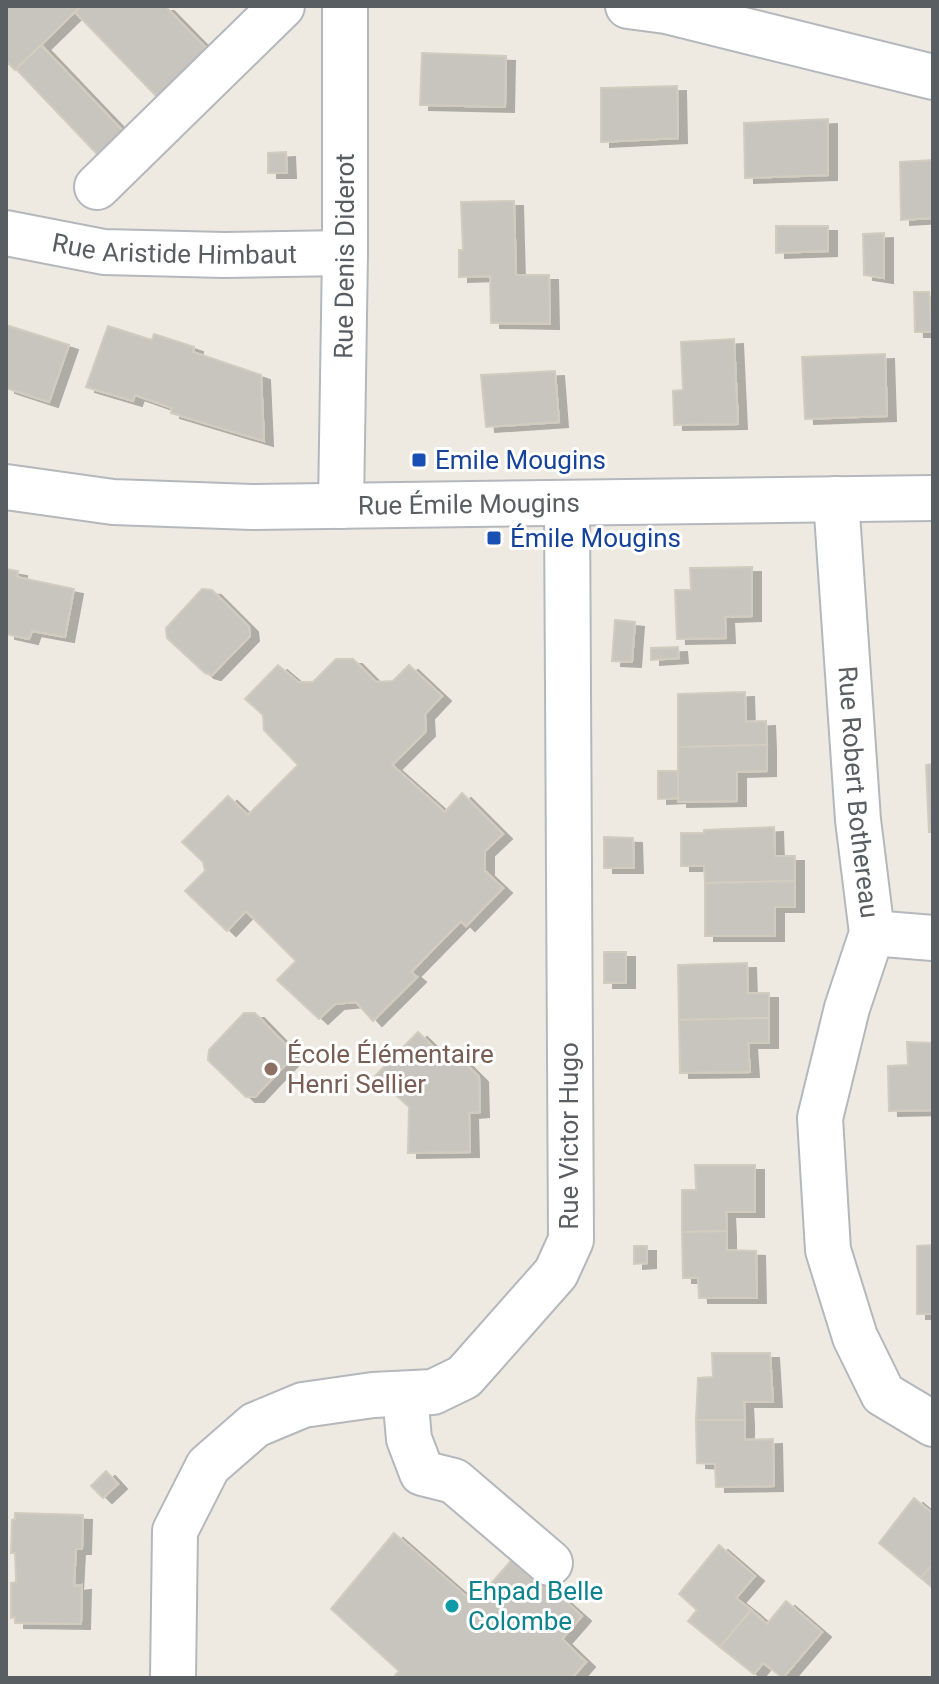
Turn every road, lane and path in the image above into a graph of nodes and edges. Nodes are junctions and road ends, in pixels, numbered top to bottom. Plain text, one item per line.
1 (282, 6) edge
2 (345, 6) edge
3 (628, 6) edge
4 (933, 77) edge
5 (97, 187) dead end
6 (6, 233) edge
7 (345, 253) junction
8 (6, 487) edge
9 (933, 498) edge
10 (836, 499) junction
11 (567, 503) junction
12 (341, 506) junction
13 (872, 933) junction
14 (933, 938) edge
15 (405, 1394) junction
16 (933, 1424) edge
17 (550, 1563) dead end
18 (173, 1678) edge

1 - 5 street
2 - 7 street, Rue Denis Diderot
3 - 4 street
6 - 7 street, Rue Aristide Himbaut
7 - 12 street, Rue Denis Diderot
8 - 12 street, Rue Émile Mougins
9 - 10 street, Rue Émile Mougins
10 - 11 street, Rue Émile Mougins
10 - 13 street, Rue Robert Bothereau
11 - 12 street, Rue Émile Mougins
11 - 15 street, Rue Victor Hugo
13 - 14 street
13 - 16 street, Rue Robert Bothereau
15 - 17 street
15 - 18 street, Rue Victor Hugo

